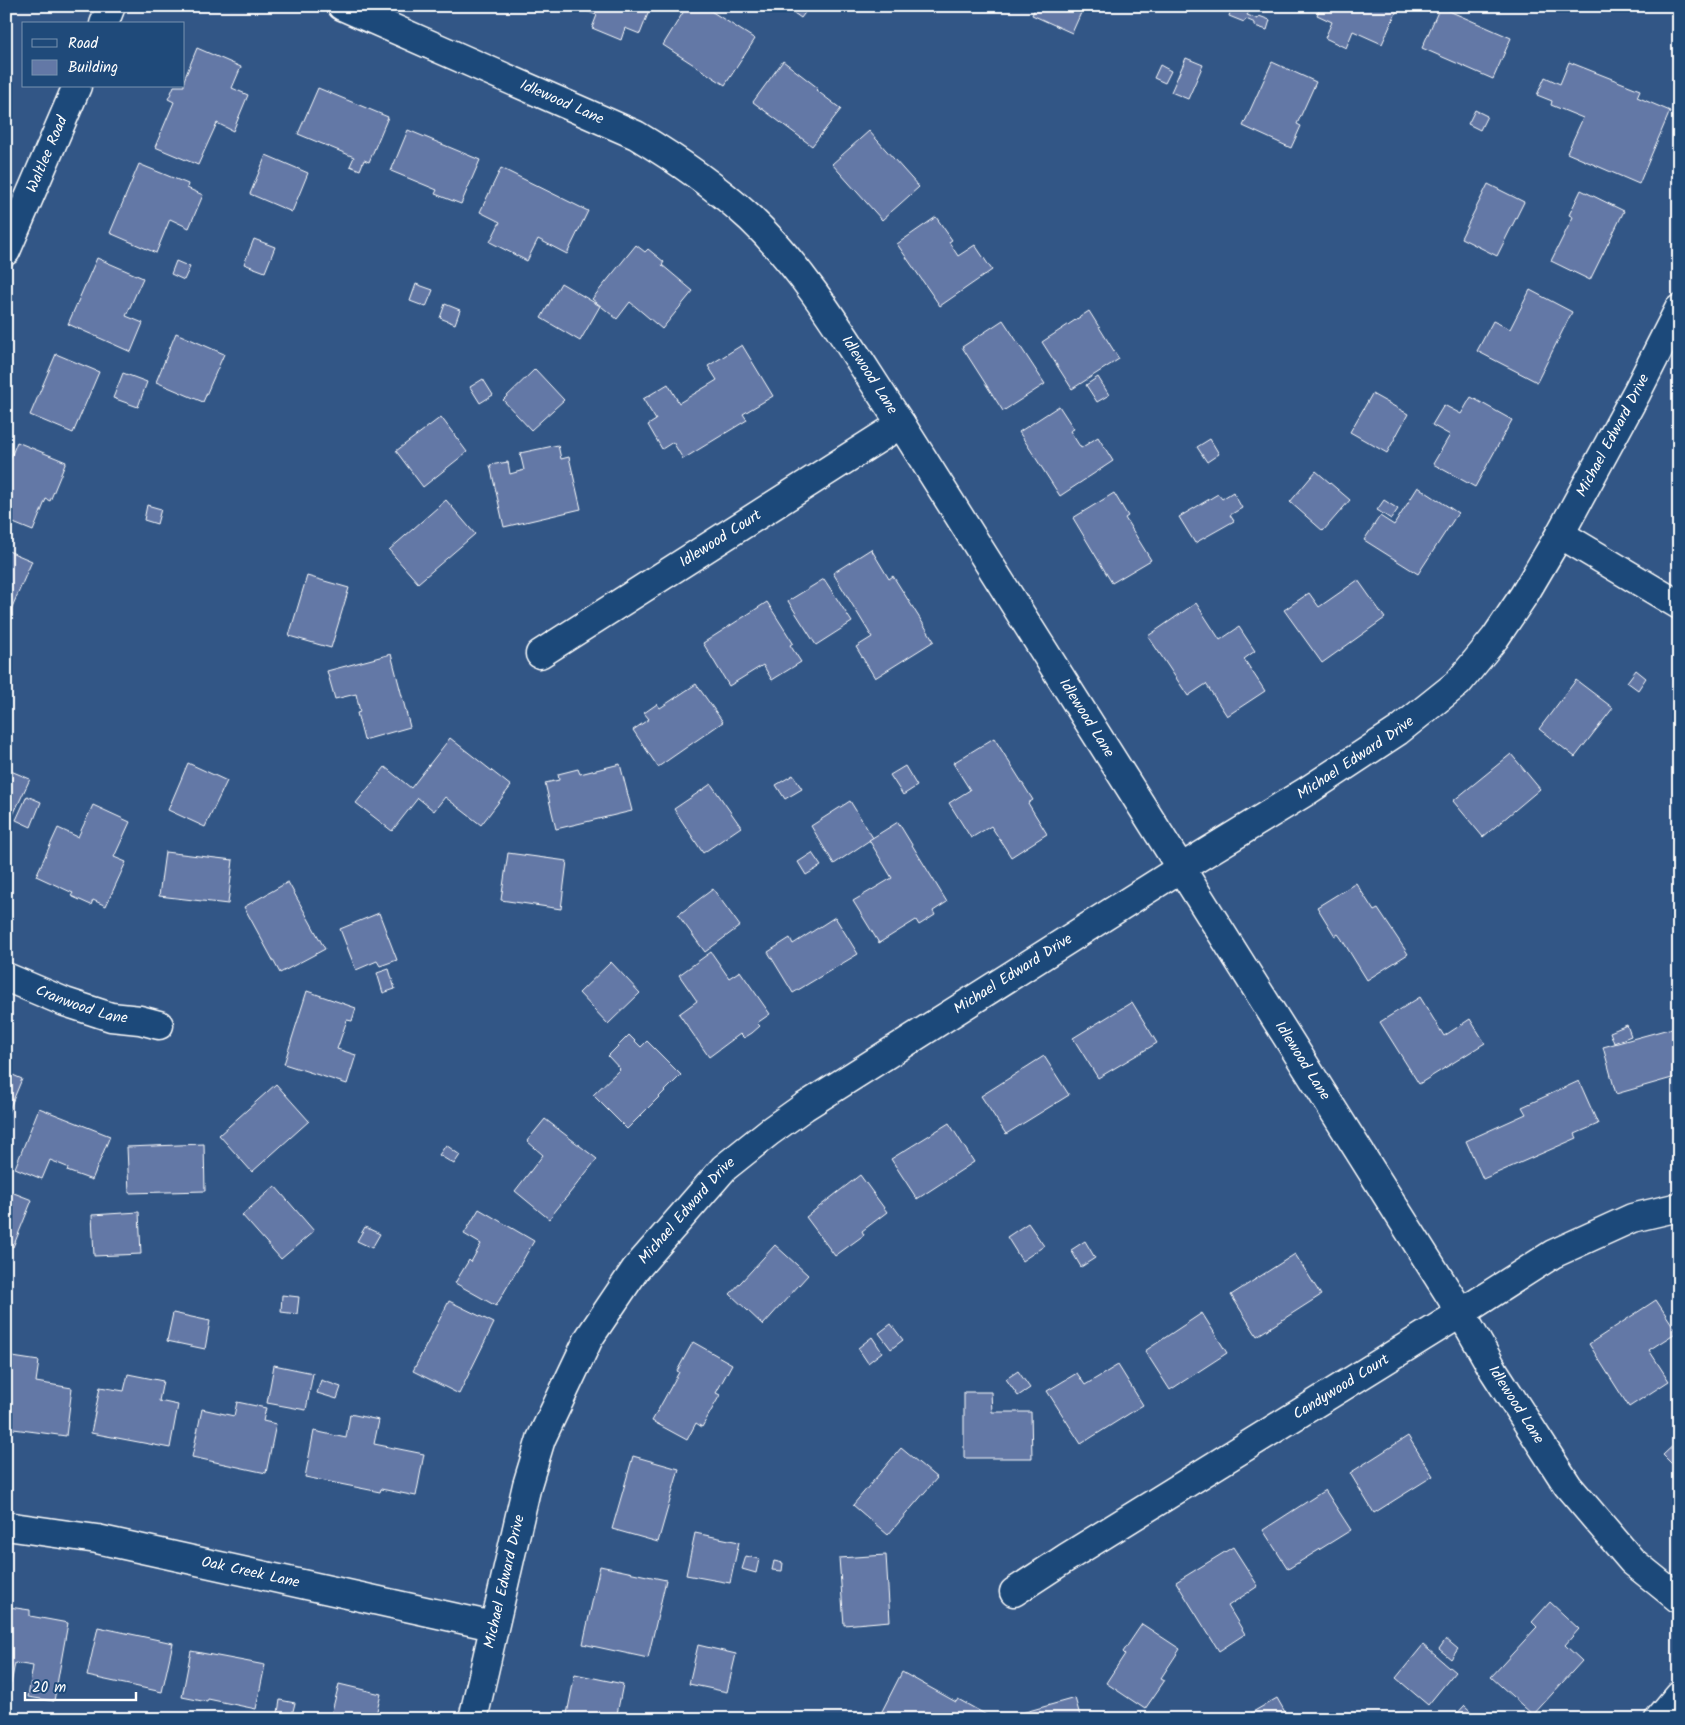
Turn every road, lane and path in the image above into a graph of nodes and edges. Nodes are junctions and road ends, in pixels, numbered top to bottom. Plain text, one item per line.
1 (111, 6) edge
2 (342, 6) edge
3 (105, 22) edge
4 (76, 88) edge
5 (6, 251) edge
6 (1679, 309) edge
7 (900, 424) junction
8 (1560, 534) junction
9 (1679, 605) edge
10 (540, 654) dead end
11 (1181, 868) junction
12 (6, 977) edge
13 (159, 1024) dead end
14 (1679, 1207) edge
15 (1461, 1313) junction
16 (6, 1526) edge
17 (1014, 1592) dead end
18 (1679, 1599) edge
19 (493, 1626) junction
20 (1679, 1695) edge
21 (472, 1719) edge
22 (1659, 1719) edge

1 - 3 street
2 - 7 street, Idlewood Lane
4 - 5 street, Waltlee Road
6 - 8 street, Michael Edward Drive
7 - 10 street, Idlewood Court
7 - 11 street, Idlewood Lane
8 - 9 street
8 - 11 street, Michael Edward Drive
11 - 15 street, Idlewood Lane
11 - 19 street, Michael Edward Drive
12 - 13 street, Cranwood Lane
14 - 15 street, Candywood Court
15 - 17 street, Candywood Court
15 - 18 street, Idlewood Lane
16 - 19 street, Oak Creek Lane
19 - 21 street, Michael Edward Drive
20 - 22 street

